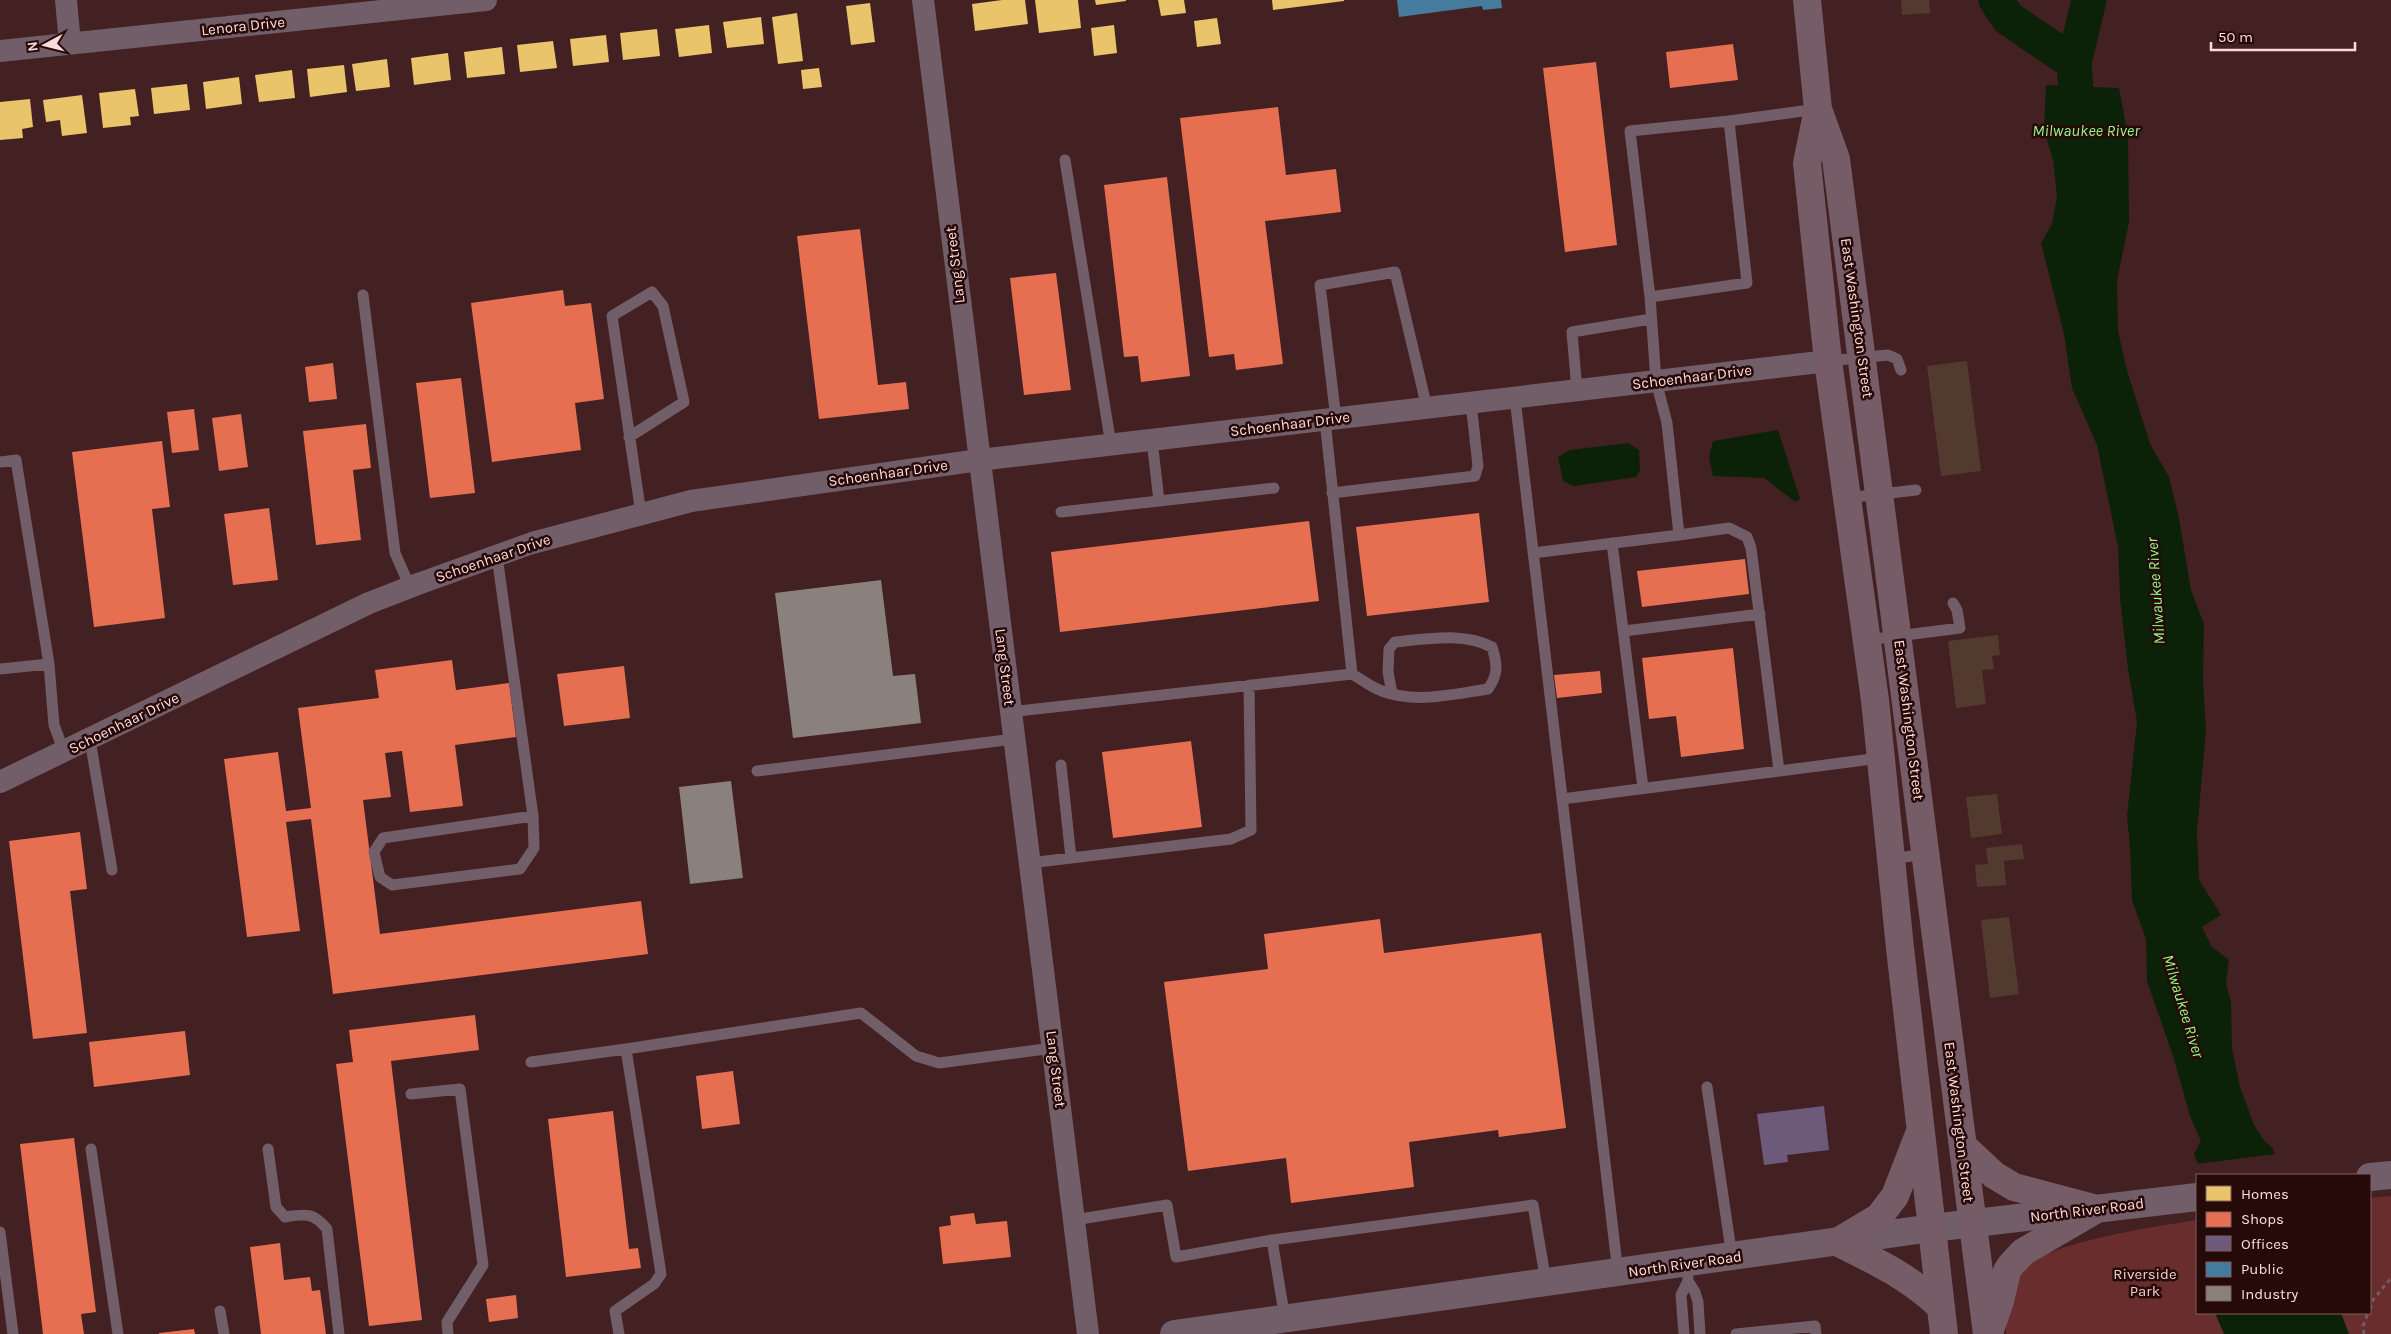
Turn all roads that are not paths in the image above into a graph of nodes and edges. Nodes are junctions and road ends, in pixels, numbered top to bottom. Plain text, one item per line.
1 (66, 0) edge
2 (486, 0) edge
3 (923, 0) edge
4 (1807, 0) edge
5 (338, 8) edge
6 (70, 44) junction
7 (0, 51) edge
8 (1818, 109) junction
9 (1729, 121) junction
10 (1065, 160) dead end
11 (364, 295) dead end
12 (1650, 297) junction
13 (1651, 319) junction
14 (1862, 357) junction
15 (1828, 361) junction
16 (1901, 370) dead end
17 (1656, 381) junction
18 (1577, 390) junction
19 (1515, 398) junction
20 (1471, 403) junction
21 (1427, 408) junction
22 (1330, 419) junction
23 (629, 437) junction
24 (1152, 440) junction
25 (1111, 445) junction
26 (979, 460) junction
27 (0, 462) edge
28 (1274, 488) dead end
29 (1916, 490) dead end
30 (1332, 493) junction
31 (1880, 494) junction
32 (1846, 498) junction
33 (1159, 500) junction
34 (1061, 512) dead end
35 (641, 514) junction
36 (1679, 535) junction
37 (1612, 543) junction
38 (1533, 553) junction
39 (497, 556) junction
40 (410, 587) junction
41 (1953, 603) dead end
42 (1760, 614) junction
43 (1624, 631) junction
44 (1899, 636) junction
45 (1867, 640) junction
46 (49, 664) junction
47 (0, 669) edge
48 (1352, 674) junction
49 (1249, 685) junction
50 (1392, 693) junction
51 (1010, 712) junction
52 (1014, 739) junction
53 (90, 740) junction
54 (64, 752) junction
55 (1880, 758) junction
56 (1061, 765) dead end
57 (757, 771) dead end
58 (1779, 771) junction
59 (0, 782) edge
60 (1643, 788) junction
61 (1562, 799) junction
62 (533, 816) junction
63 (1926, 854) junction
64 (1071, 858) junction
65 (1890, 859) junction
66 (1029, 863) junction
67 (112, 870) dead end
68 (1053, 1048) junction
69 (626, 1049) junction
70 (532, 1062) dead end
71 (1707, 1087) dead end
72 (411, 1094) dead end
73 (1920, 1130) junction
74 (1962, 1146) junction
75 (91, 1149) dead end
76 (268, 1149) dead end
77 (2391, 1175) edge
78 (2371, 1177) edge
79 (2196, 1197) edge
80 (2097, 1209) junction
81 (1074, 1220) junction
82 (1972, 1224) junction
83 (1932, 1228) junction
84 (0, 1232) edge
85 (1272, 1240) junction
86 (1837, 1242) junction
87 (1732, 1257) junction
88 (1687, 1272) junction
89 (1618, 1273) junction
90 (1546, 1283) junction
91 (1941, 1307) junction
92 (220, 1311) dead end
93 (1285, 1319) junction
94 (13, 1334) edge
95 (118, 1334) edge
96 (224, 1334) edge
97 (339, 1334) edge
98 (448, 1334) edge
99 (619, 1334) edge
100 (1088, 1334) edge
101 (1174, 1334) edge
102 (1684, 1334) edge
103 (1700, 1334) edge
104 (1736, 1334) edge
105 (1816, 1334) edge
106 (1944, 1334) edge
107 (1987, 1334) edge

1 - 6 street
2 - 5 street, Lenora Drive
3 - 26 street, Lang Street
4 - 8 main road, East Washington Street
5 - 6 street, Lenora Drive
6 - 7 street, Lenora Drive
8 - 9 lane
8 - 14 main road, East Washington Street
8 - 15 main road, East Washington Street
9 - 12 lane
9 - 12 lane
10 - 25 lane
11 - 40 lane
12 - 13 lane
13 - 17 lane
13 - 18 lane
14 - 15 lane
14 - 16 lane
14 - 31 main road, East Washington Street
15 - 17 street, Schoenhaar Drive
15 - 32 main road, East Washington Street
17 - 18 street, Schoenhaar Drive
17 - 36 lane
18 - 19 street, Schoenhaar Drive
19 - 20 street, Schoenhaar Drive
19 - 38 lane
20 - 21 street, Schoenhaar Drive
20 - 30 lane
21 - 22 street, Schoenhaar Drive
21 - 22 lane
22 - 24 street, Schoenhaar Drive
22 - 30 lane
23 - 23 lane
23 - 35 lane
24 - 25 street, Schoenhaar Drive
24 - 33 lane
25 - 26 street, Schoenhaar Drive
26 - 35 street, Schoenhaar Drive
26 - 51 street, Lang Street
27 - 46 lane
28 - 33 lane
29 - 31 lane
30 - 48 lane
31 - 32 lane
31 - 44 main road, East Washington Street
32 - 45 main road, East Washington Street
33 - 34 lane
35 - 39 street, Schoenhaar Drive
36 - 37 lane
36 - 42 lane
37 - 38 lane
37 - 43 lane
38 - 61 lane
39 - 40 street, Schoenhaar Drive
39 - 62 lane
40 - 53 street, Schoenhaar Drive
41 - 44 lane
42 - 43 lane
42 - 58 lane
43 - 60 lane
44 - 45 lane
44 - 63 main road, East Washington Street
45 - 55 main road, East Washington Street
46 - 47 lane
46 - 54 lane
48 - 49 lane
48 - 50 lane
49 - 51 lane
49 - 64 lane
50 - 50 lane
51 - 52 street, Lang Street
52 - 57 lane
52 - 66 street, Lang Street
53 - 54 street, Schoenhaar Drive
53 - 67 lane
54 - 59 street, Schoenhaar Drive
55 - 58 lane
55 - 65 main road, East Washington Street
56 - 64 lane
58 - 60 lane
60 - 61 lane
61 - 89 lane
62 - 62 lane
63 - 65 lane
63 - 74 main road, East Washington Street
64 - 66 lane
65 - 73 main road, East Washington Street
66 - 68 street, Lang Street
68 - 69 lane
68 - 81 street, Lang Street
69 - 70 lane
69 - 99 lane
71 - 87 lane
72 - 98 lane
73 - 83 main road, East Washington Street
73 - 86 main road
74 - 80 main road
74 - 82 main road, East Washington Street
75 - 95 lane
76 - 97 lane
77 - 78 street
79 - 80 street, North River Road
80 - 82 street, North River Road
80 - 107 main road
81 - 85 lane
81 - 100 street, Lang Street
82 - 83 street, North River Road
82 - 107 main road, East Washington Street
83 - 86 street, North River Road
83 - 91 main road, East Washington Street
84 - 94 lane
85 - 90 lane
85 - 93 lane
86 - 87 street, North River Road
86 - 91 main road
87 - 88 street, North River Road
88 - 89 street, North River Road
88 - 102 lane
88 - 103 lane
89 - 90 street, North River Road
90 - 93 street, North River Road
91 - 106 main road, East Washington Street
92 - 96 lane
93 - 101 street, North River Road
104 - 105 lane

